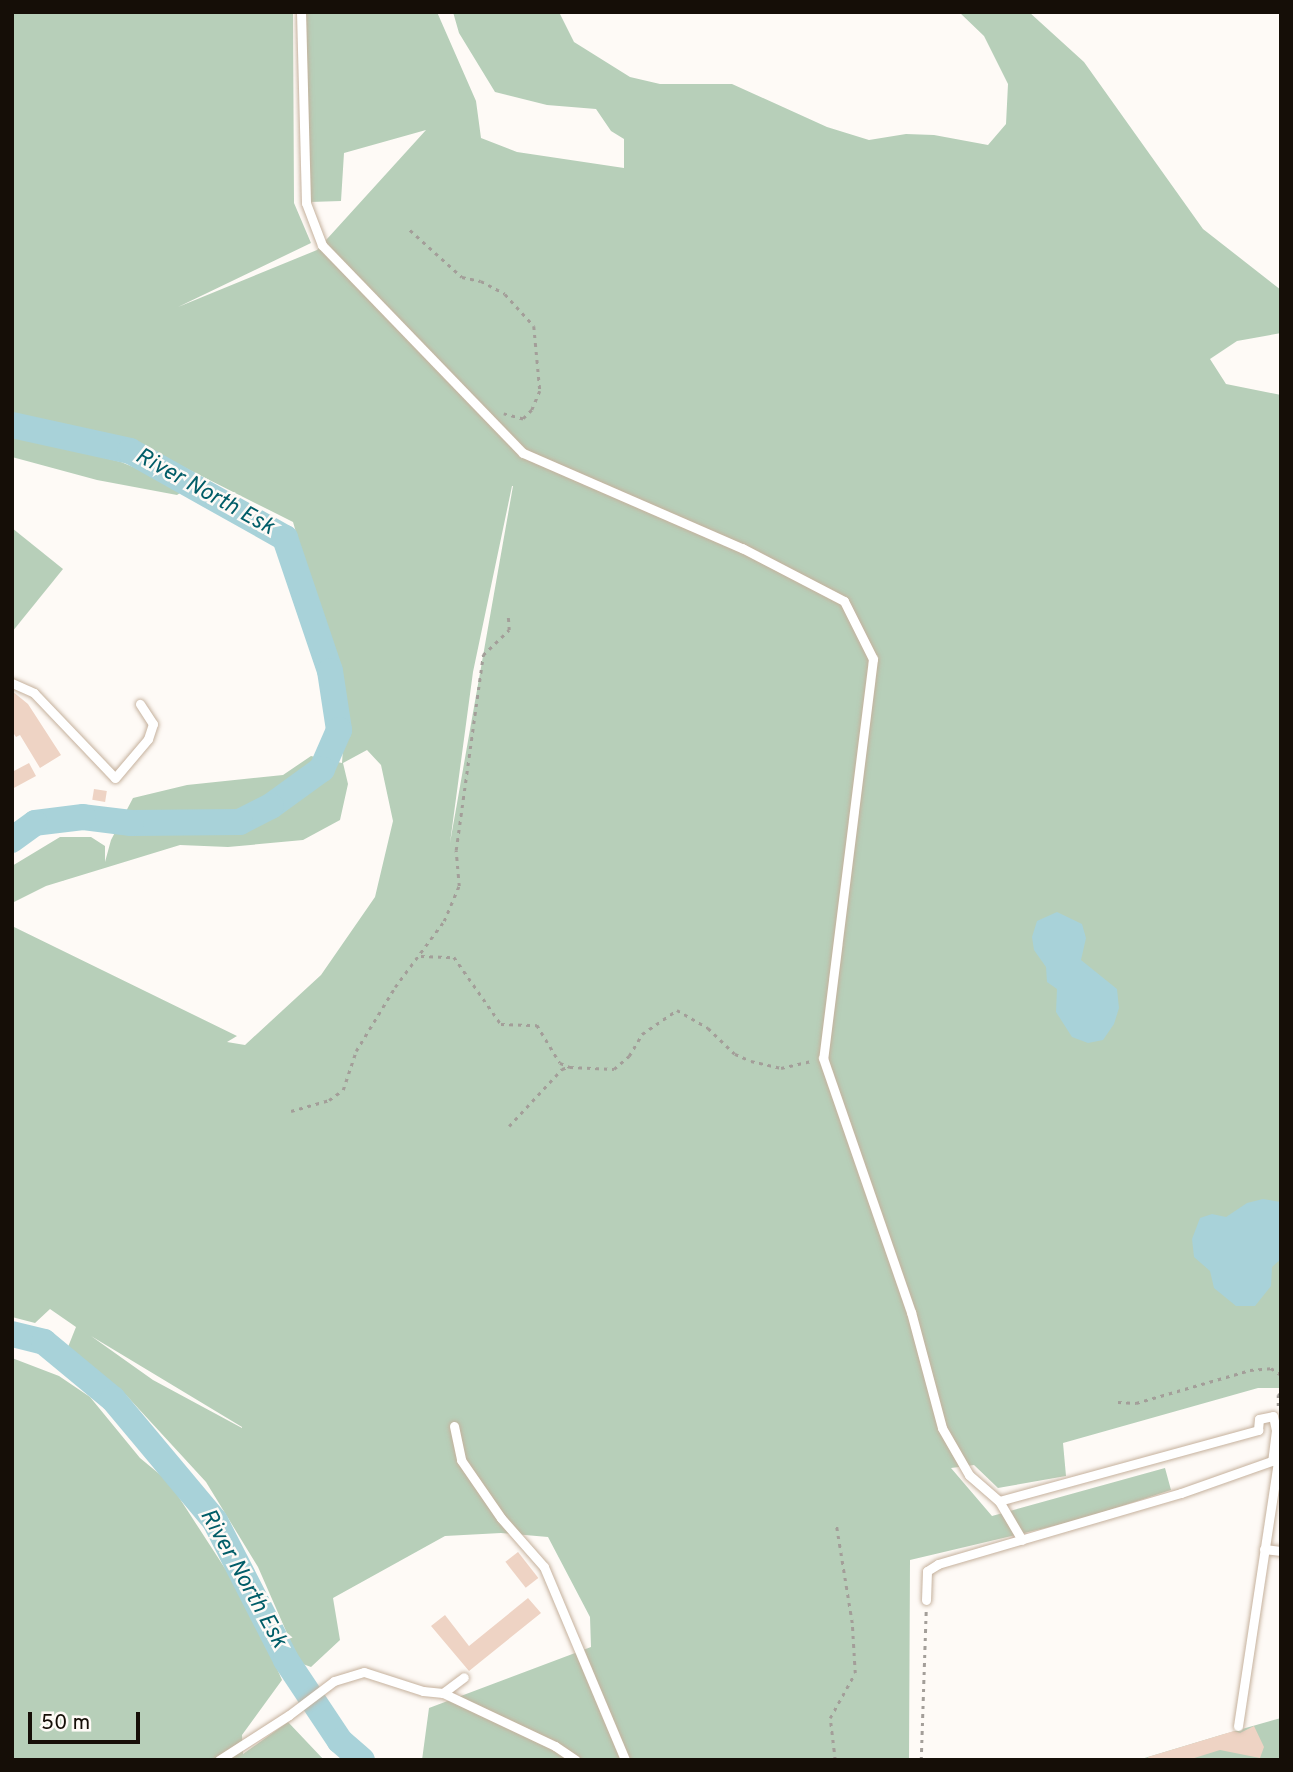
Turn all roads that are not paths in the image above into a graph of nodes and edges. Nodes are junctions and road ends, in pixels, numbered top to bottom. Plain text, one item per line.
1 (301, 12) edge
2 (12, 683) edge
3 (140, 704) dead end
4 (1278, 1413) dead end
5 (454, 1426) dead end
6 (1281, 1426) edge
7 (1281, 1442) edge
8 (1276, 1459) edge
9 (999, 1501) junction
10 (1022, 1540) junction
11 (1264, 1549) junction
12 (1281, 1551) edge
13 (926, 1600) road end
14 (464, 1677) dead end
15 (443, 1693) junction
16 (1238, 1726) dead end
17 (219, 1760) edge
18 (576, 1760) edge
19 (625, 1760) edge

1 - 9 lane
2 - 3 lane
4 - 6 lane
5 - 19 lane
7 - 8 lane
8 - 9 lane
8 - 10 lane
8 - 11 lane
9 - 10 lane
10 - 13 lane
11 - 12 lane
11 - 16 lane
14 - 15 lane
15 - 17 lane
15 - 18 lane

